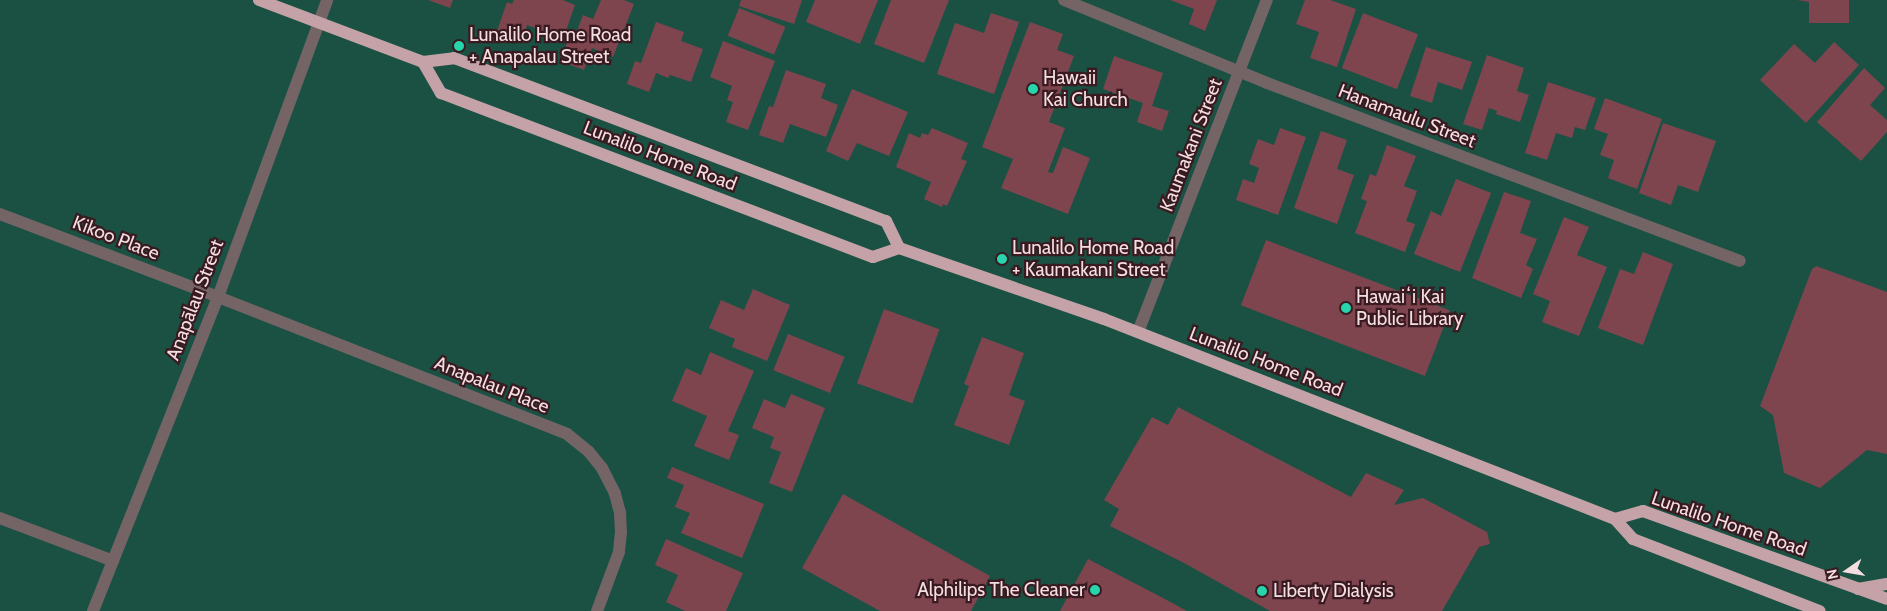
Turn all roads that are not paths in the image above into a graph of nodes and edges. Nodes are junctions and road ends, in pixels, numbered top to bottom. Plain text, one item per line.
1 (259, 0) edge
2 (327, 0) edge
3 (1064, 0) edge
4 (1267, 0) edge
5 (318, 22) junction
6 (423, 62) junction
7 (1239, 72) junction
8 (0, 214) edge
9 (899, 248) junction
10 (1740, 261) dead end
11 (218, 296) junction
12 (1138, 332) junction
13 (0, 518) edge
14 (1615, 519) junction
15 (113, 560) junction
16 (1887, 584) edge
17 (1858, 589) junction
18 (1887, 599) edge
19 (93, 611) edge
20 (597, 611) edge
21 (1820, 611) edge

1 - 5 main road, Lunalilo Home Road
2 - 5 street, Anapālau Street
3 - 7 street, Hanamaulu Street
4 - 7 street, Kaumakani Street
5 - 6 main road, Lunalilo Home Road
5 - 11 street, Anapālau Street
6 - 9 main road, Lunalilo Home Road
6 - 9 main road, Lunalilo Home Road
7 - 10 street, Hanamaulu Street
7 - 12 street, Kaumakani Street
8 - 11 street, Kikoo Place
9 - 12 main road, Lunalilo Home Road
11 - 15 street, Anapālau Street
11 - 20 street, Anapalau Place
12 - 14 main road, Lunalilo Home Road
13 - 15 street
14 - 17 main road, Lunalilo Home Road
14 - 21 main road, Lunalilo Home Road
15 - 19 street, Anapālau Street
16 - 17 main road
17 - 18 main road, Lunalilo Home Road

